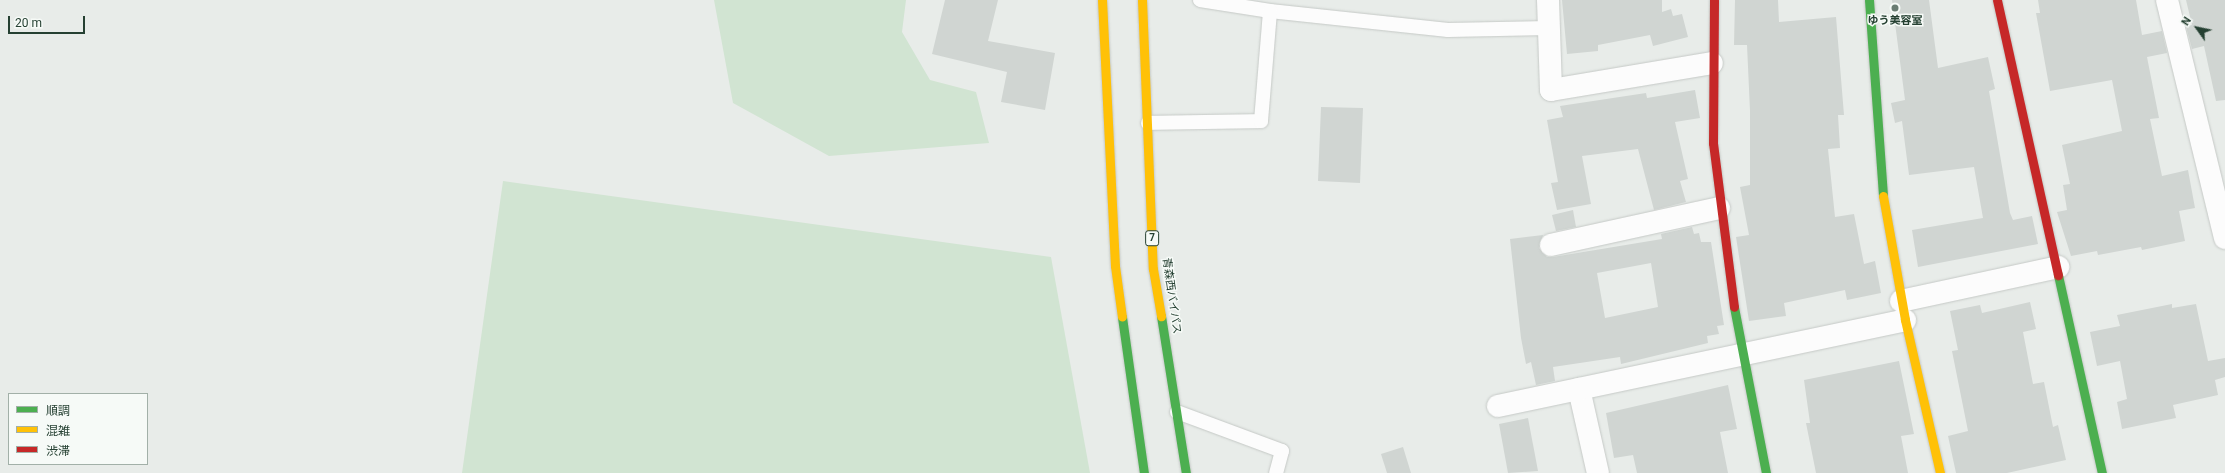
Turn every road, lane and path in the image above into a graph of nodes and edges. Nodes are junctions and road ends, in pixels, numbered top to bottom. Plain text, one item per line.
1 (1102, 0) edge
2 (1142, 0) edge
3 (1200, 0) edge
4 (1548, 0) edge
5 (1714, 0) edge
6 (1869, 0) edge
7 (1997, 0) edge
8 (2167, 0) edge
9 (1270, 11) junction
10 (1549, 28) junction
11 (1712, 63) junction
12 (1148, 123) junction
13 (1720, 208) junction
14 (2225, 238) edge
15 (1551, 244) dead end
16 (2058, 267) junction
17 (1903, 310) junction
18 (1740, 355) junction
19 (1578, 389) junction
20 (1498, 406) dead end
21 (1177, 412) junction
22 (1144, 473) edge
23 (1186, 473) edge
24 (1276, 473) edge
25 (1598, 473) edge
26 (1766, 473) edge
27 (1940, 473) edge
28 (2102, 473) edge

1 - 22 main road
2 - 12 main road, 青森西バイパス / 7
3 - 9 lane
4 - 10 street
5 - 11 main road
6 - 17 main road
7 - 16 main road
8 - 14 street
9 - 10 lane
9 - 12 lane
10 - 11 street
11 - 13 main road
12 - 21 main road, 青森西バイパス / 7
13 - 15 street
13 - 18 main road
16 - 17 street
16 - 28 main road
17 - 18 street
17 - 27 main road
18 - 19 street
18 - 26 main road
19 - 20 street
19 - 25 street
21 - 23 main road, 青森西バイパス / 7
21 - 24 lane

